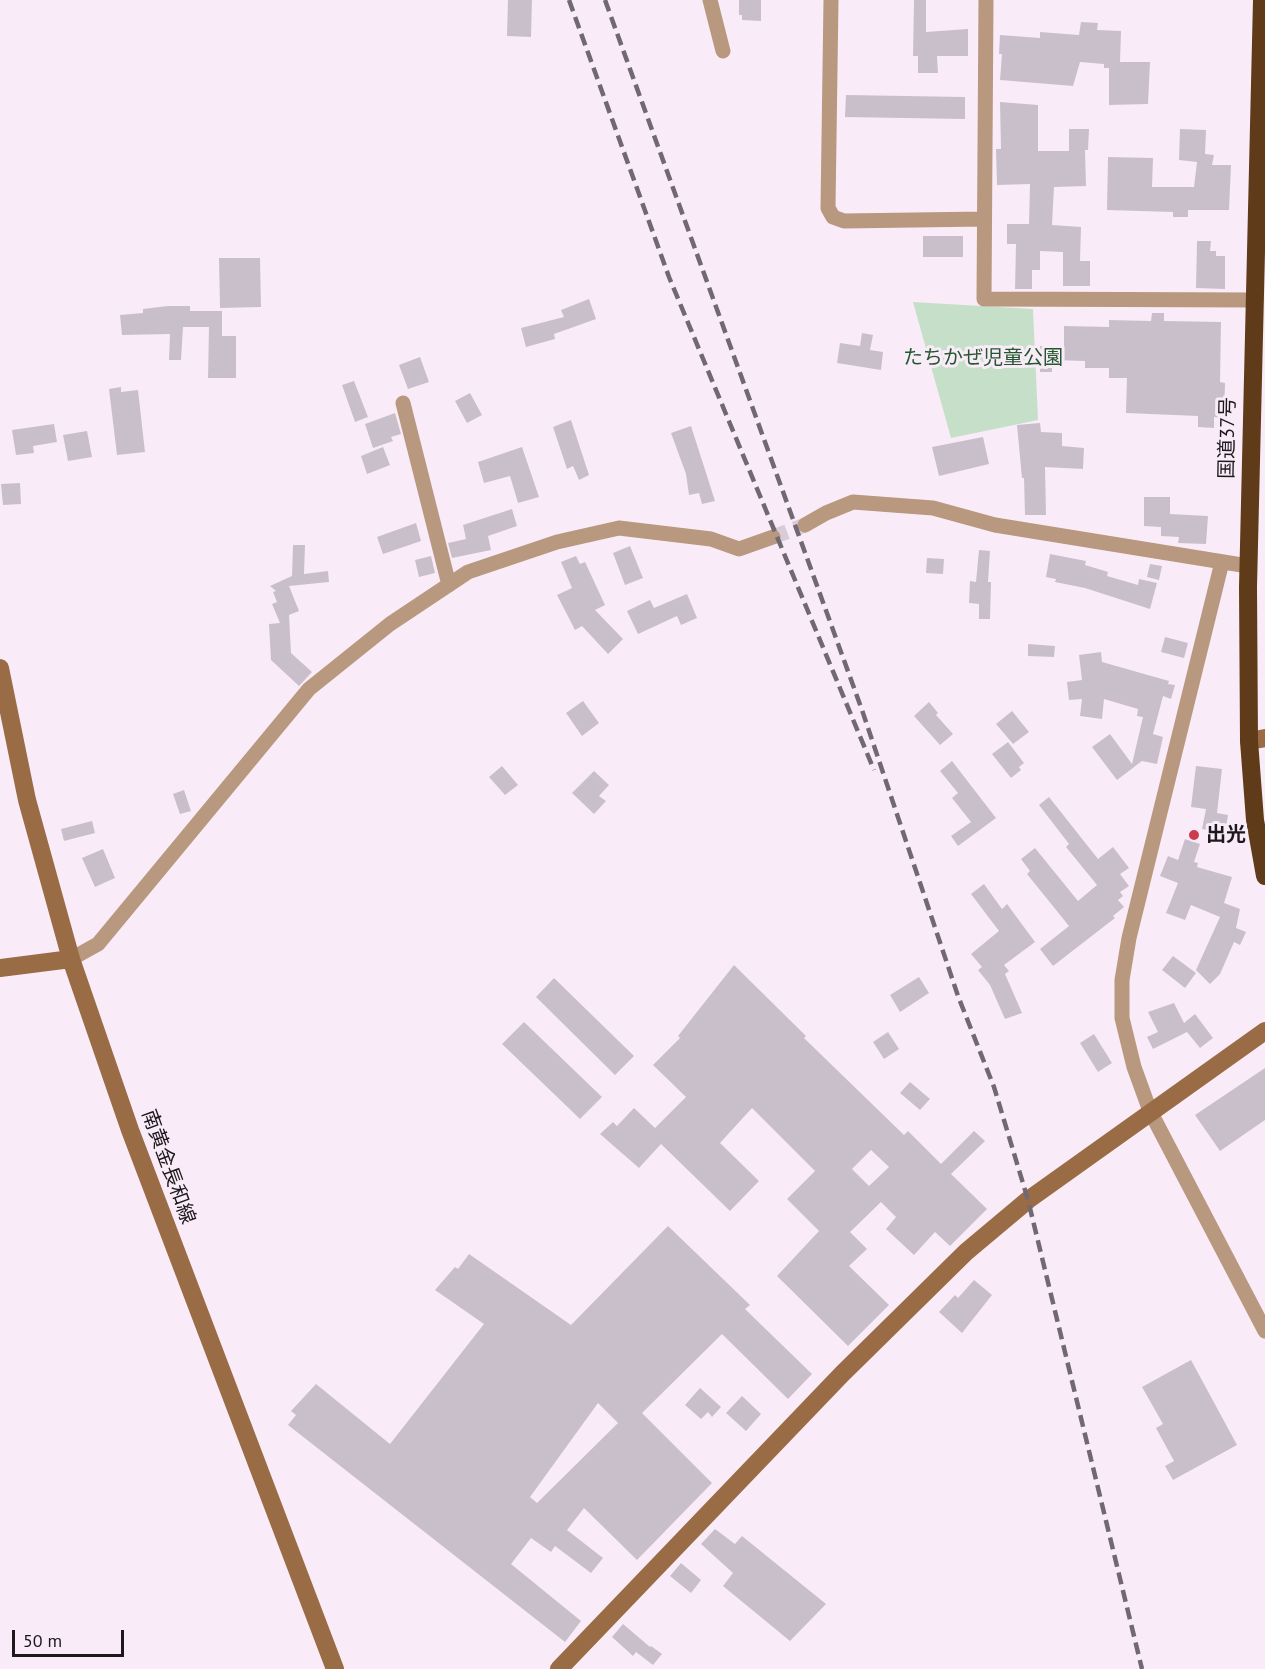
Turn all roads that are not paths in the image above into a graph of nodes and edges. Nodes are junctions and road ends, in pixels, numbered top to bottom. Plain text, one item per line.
1 (710, 0) edge
2 (831, 0) edge
3 (986, 0) edge
4 (1262, 0) edge
5 (723, 51) dead end
6 (1262, 88) edge
7 (984, 219) junction
8 (1261, 261) edge
9 (1256, 300) junction
10 (404, 403) dead end
11 (805, 525) tunnel mouth
12 (773, 537) tunnel mouth
13 (1222, 562) junction
14 (1248, 566) junction
15 (449, 585) junction
16 (0, 668) edge
17 (1257, 739) edge
18 (1265, 876) edge
19 (71, 959) junction
20 (0, 968) edge
21 (1265, 1031) edge
22 (1150, 1111) junction
23 (1265, 1331) edge
24 (335, 1669) edge
25 (559, 1669) edge

1 - 5 street
2 - 7 street
3 - 7 street
4 - 6 highway, 国道37号
6 - 8 highway, 国道37号
7 - 9 street
8 - 9 highway, 国道37号
9 - 14 highway, 国道37号
10 - 15 street
11 - 13 street
12 - 15 street
13 - 14 street
13 - 22 street
14 - 17 highway, 国道37号
15 - 19 street
16 - 19 main road, 南黄金長和線
17 - 18 highway, 国道37号
19 - 20 main road
19 - 24 main road, 南黄金長和線
21 - 22 main road
22 - 23 street
22 - 25 main road

